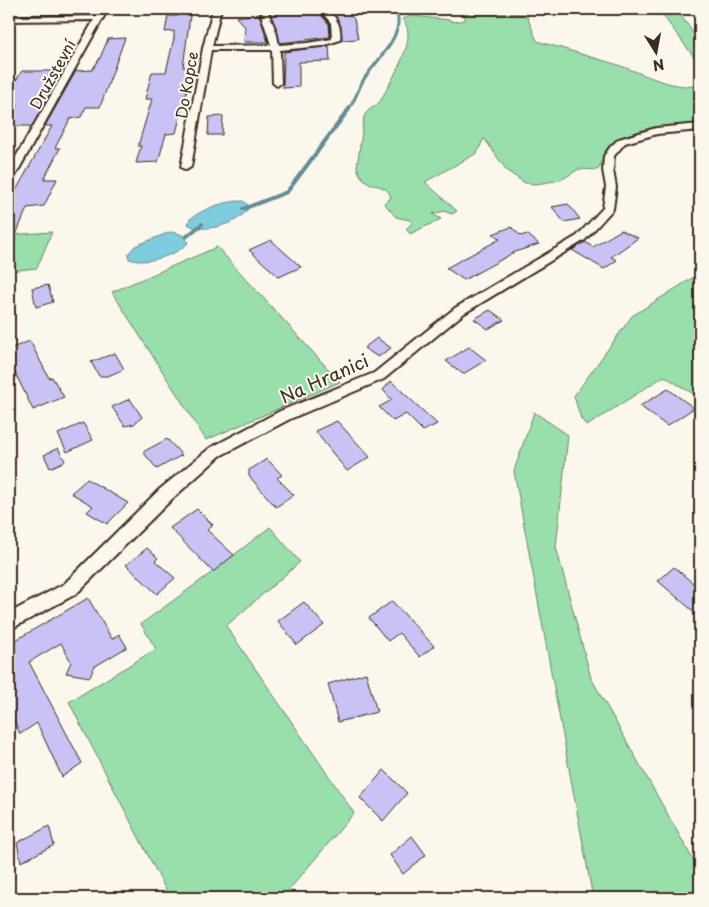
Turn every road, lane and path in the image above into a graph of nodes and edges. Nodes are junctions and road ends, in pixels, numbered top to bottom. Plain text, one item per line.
1 (104, 9) edge
2 (217, 9) edge
3 (323, 9) edge
4 (265, 14) dead end
5 (99, 18) junction
6 (9, 19) edge
7 (276, 46) junction
8 (206, 48) junction
9 (277, 83) dead end
10 (700, 127) edge
11 (186, 167) dead end
12 (9, 178) edge
13 (9, 622) edge

1 - 5 street, Družstevní
2 - 8 street, Do Kopce
3 - 7 street
4 - 7 street
5 - 6 street
5 - 12 street, Družstevní
7 - 8 street
7 - 9 street
8 - 11 street, Do Kopce
10 - 13 street, Na Hranici

